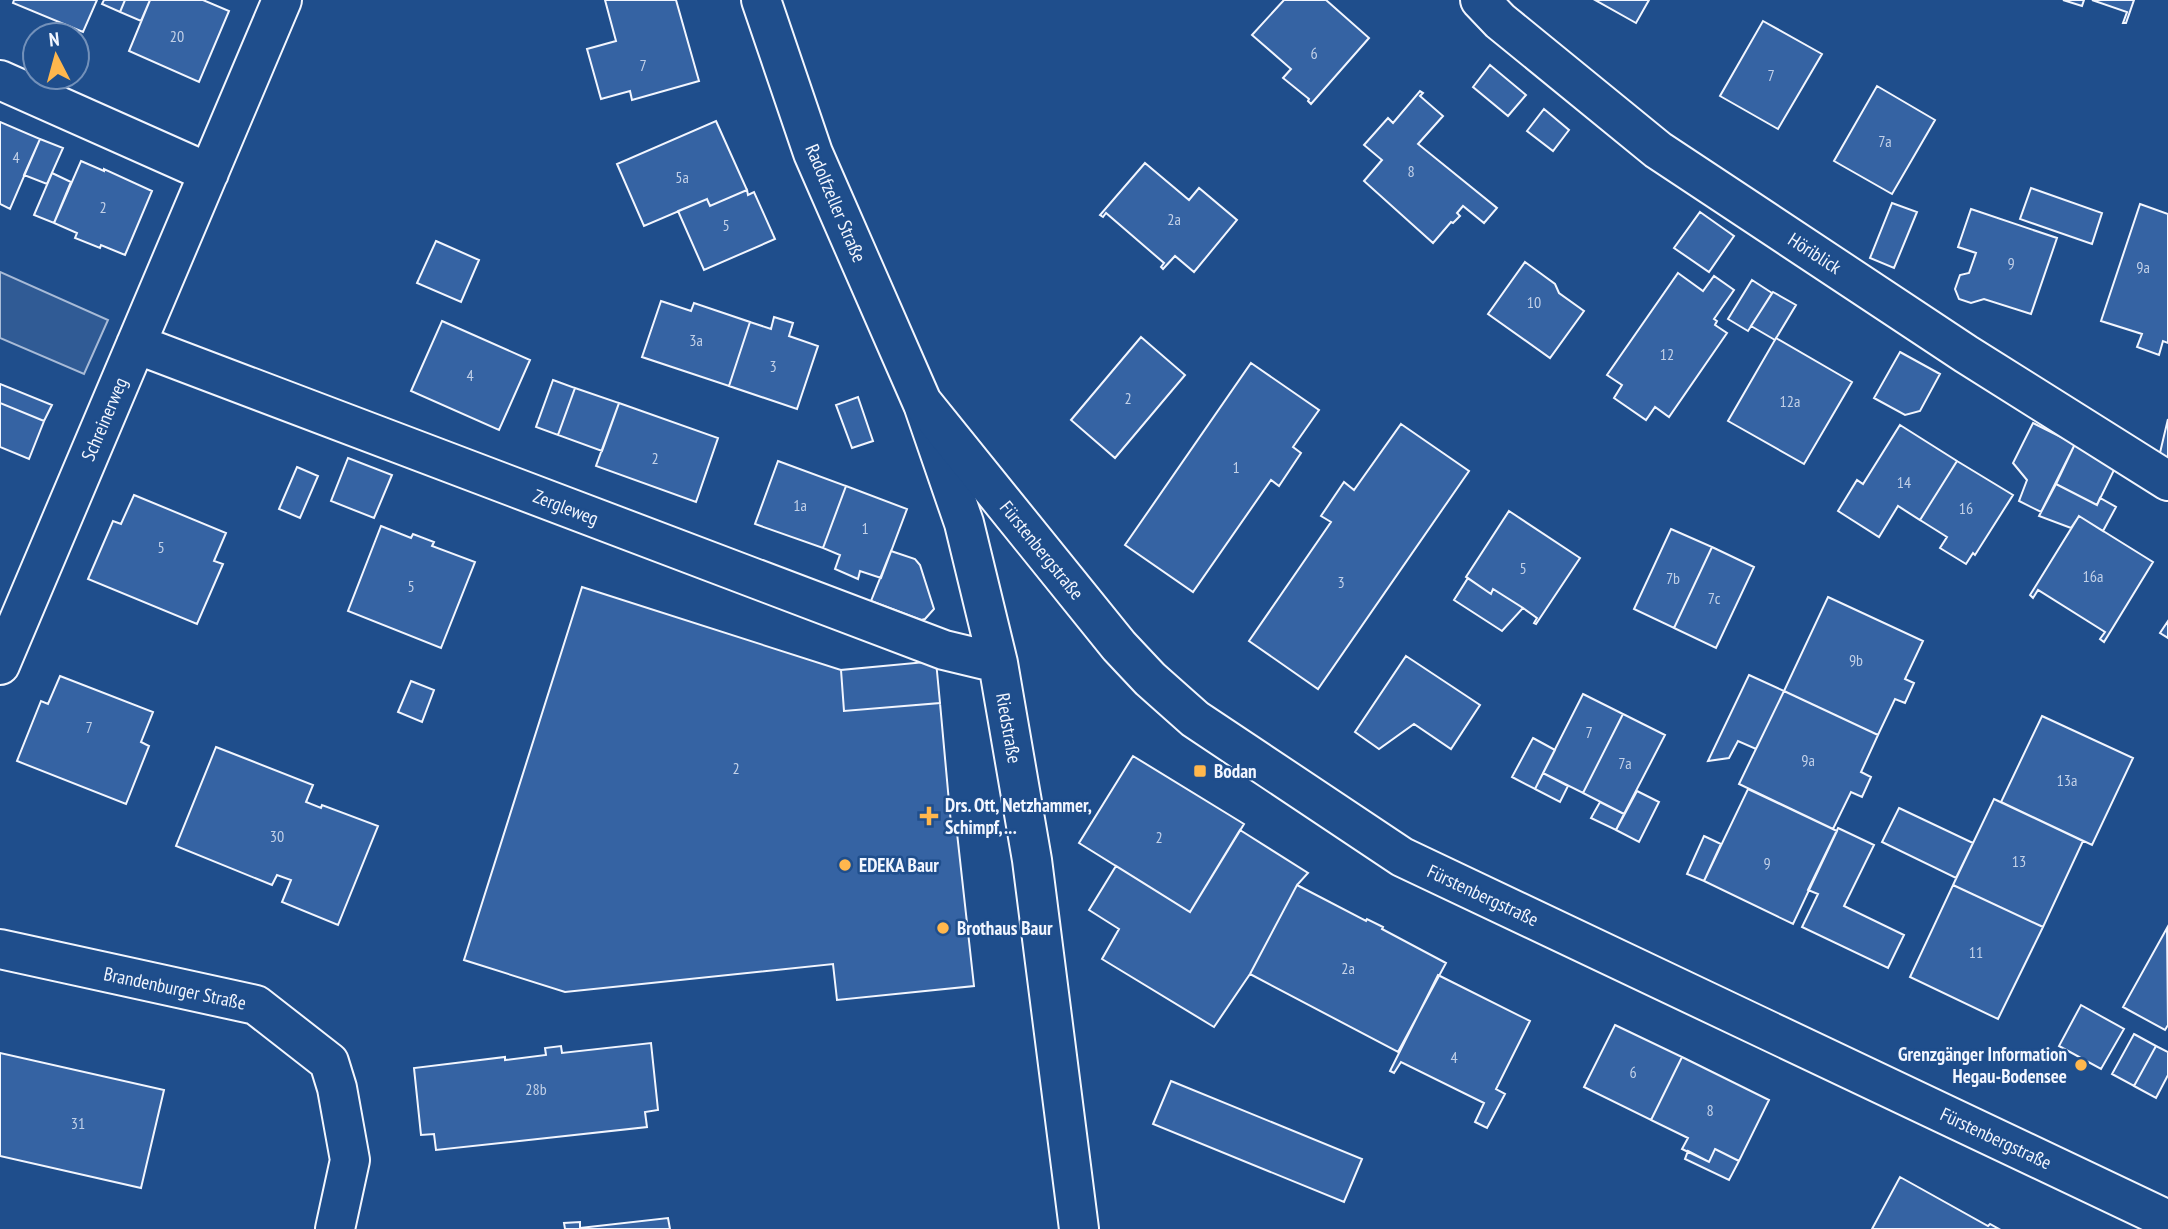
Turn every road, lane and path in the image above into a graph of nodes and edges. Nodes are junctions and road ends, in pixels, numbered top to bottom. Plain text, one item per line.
1 (282, 0) edge
2 (761, 0) edge
3 (1480, 0) edge
4 (0, 79) edge
5 (209, 173) junction
6 (136, 344) junction
7 (922, 402) junction
8 (2168, 481) edge
9 (998, 663) junction
10 (0, 665) edge
11 (0, 949) edge
12 (2168, 1220) edge
13 (335, 1229) edge
14 (1079, 1229) edge

1 - 5 street, Schreinerweg
2 - 7 street, Radolfzeller Straße
3 - 8 street, Höriblick
4 - 5 street
5 - 6 street, Schreinerweg
6 - 9 street, Zergleweg
6 - 10 street, Schreinerweg
7 - 9 street, Riedstraße
7 - 12 street, Fürstenbergstraße
9 - 14 street, Riedstraße
11 - 13 street, Brandenburger Straße

